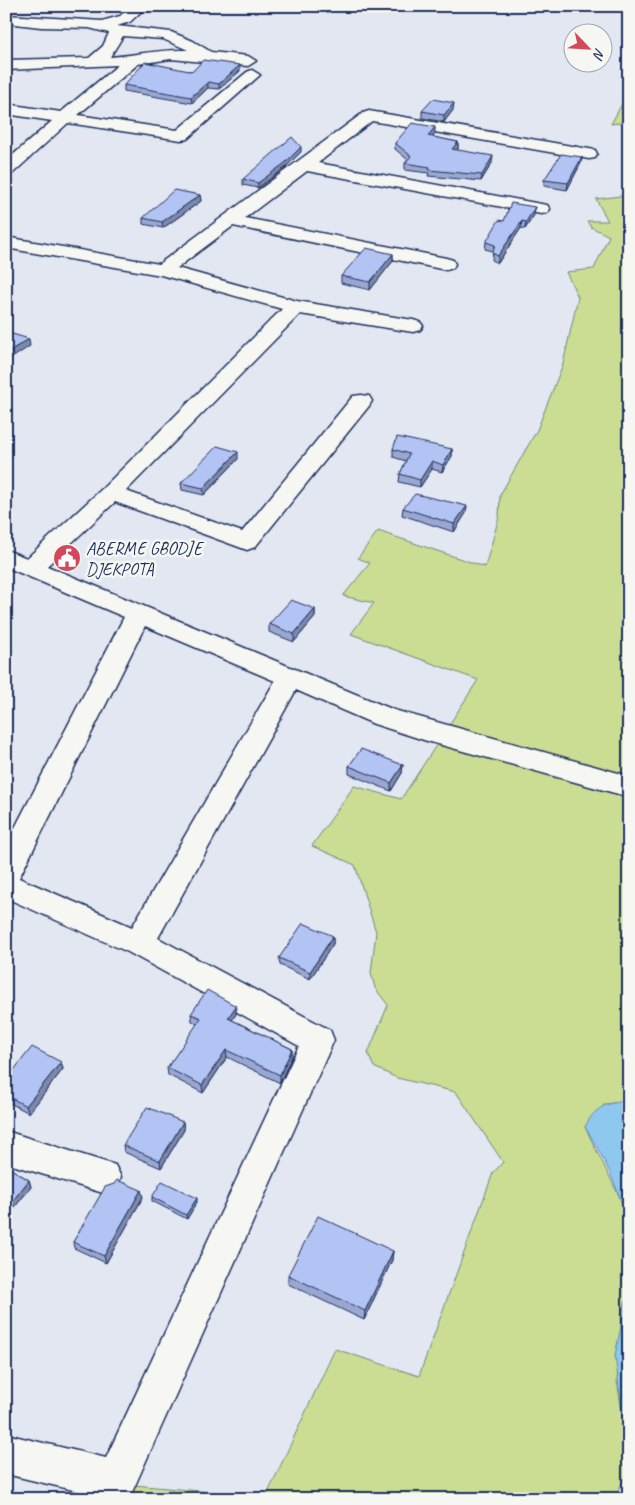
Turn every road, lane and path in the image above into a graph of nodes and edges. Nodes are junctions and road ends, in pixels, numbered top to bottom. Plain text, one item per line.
1 (140, 6) edge
2 (6, 19) edge
3 (113, 31) junction
4 (139, 55) junction
5 (207, 56) junction
6 (92, 63) junction
7 (6, 65) edge
8 (6, 109) edge
9 (63, 118) junction
10 (589, 154) dead end
11 (303, 165) junction
12 (6, 170) edge
13 (541, 208) dead end
14 (230, 220) junction
15 (6, 242) edge
16 (446, 264) dead end
17 (163, 270) junction
18 (295, 307) junction
19 (413, 326) dead end
20 (361, 401) dead end
21 (111, 493) junction
22 (6, 558) edge
23 (31, 567) junction
24 (138, 614) junction
25 (289, 678) junction
26 (629, 787) edge
27 (6, 874) edge
28 (6, 885) edge
29 (139, 943) junction
30 (6, 1147) edge
31 (103, 1177) dead end
32 (6, 1454) edge
33 (112, 1489) edge

1 - 3 street
2 - 3 street
3 - 4 street
3 - 5 street
3 - 6 street
4 - 5 street
4 - 6 street
4 - 9 street
5 - 9 street
6 - 7 street
8 - 9 street
9 - 12 street
10 - 11 street
11 - 13 street
11 - 14 street
14 - 16 street
14 - 17 street
15 - 17 street
17 - 18 street
18 - 19 street
18 - 21 street
20 - 21 street
21 - 23 street
22 - 23 street
23 - 24 street
24 - 25 street
24 - 27 street
25 - 26 street
25 - 29 street
28 - 29 street
29 - 33 street
30 - 31 street
32 - 33 street

